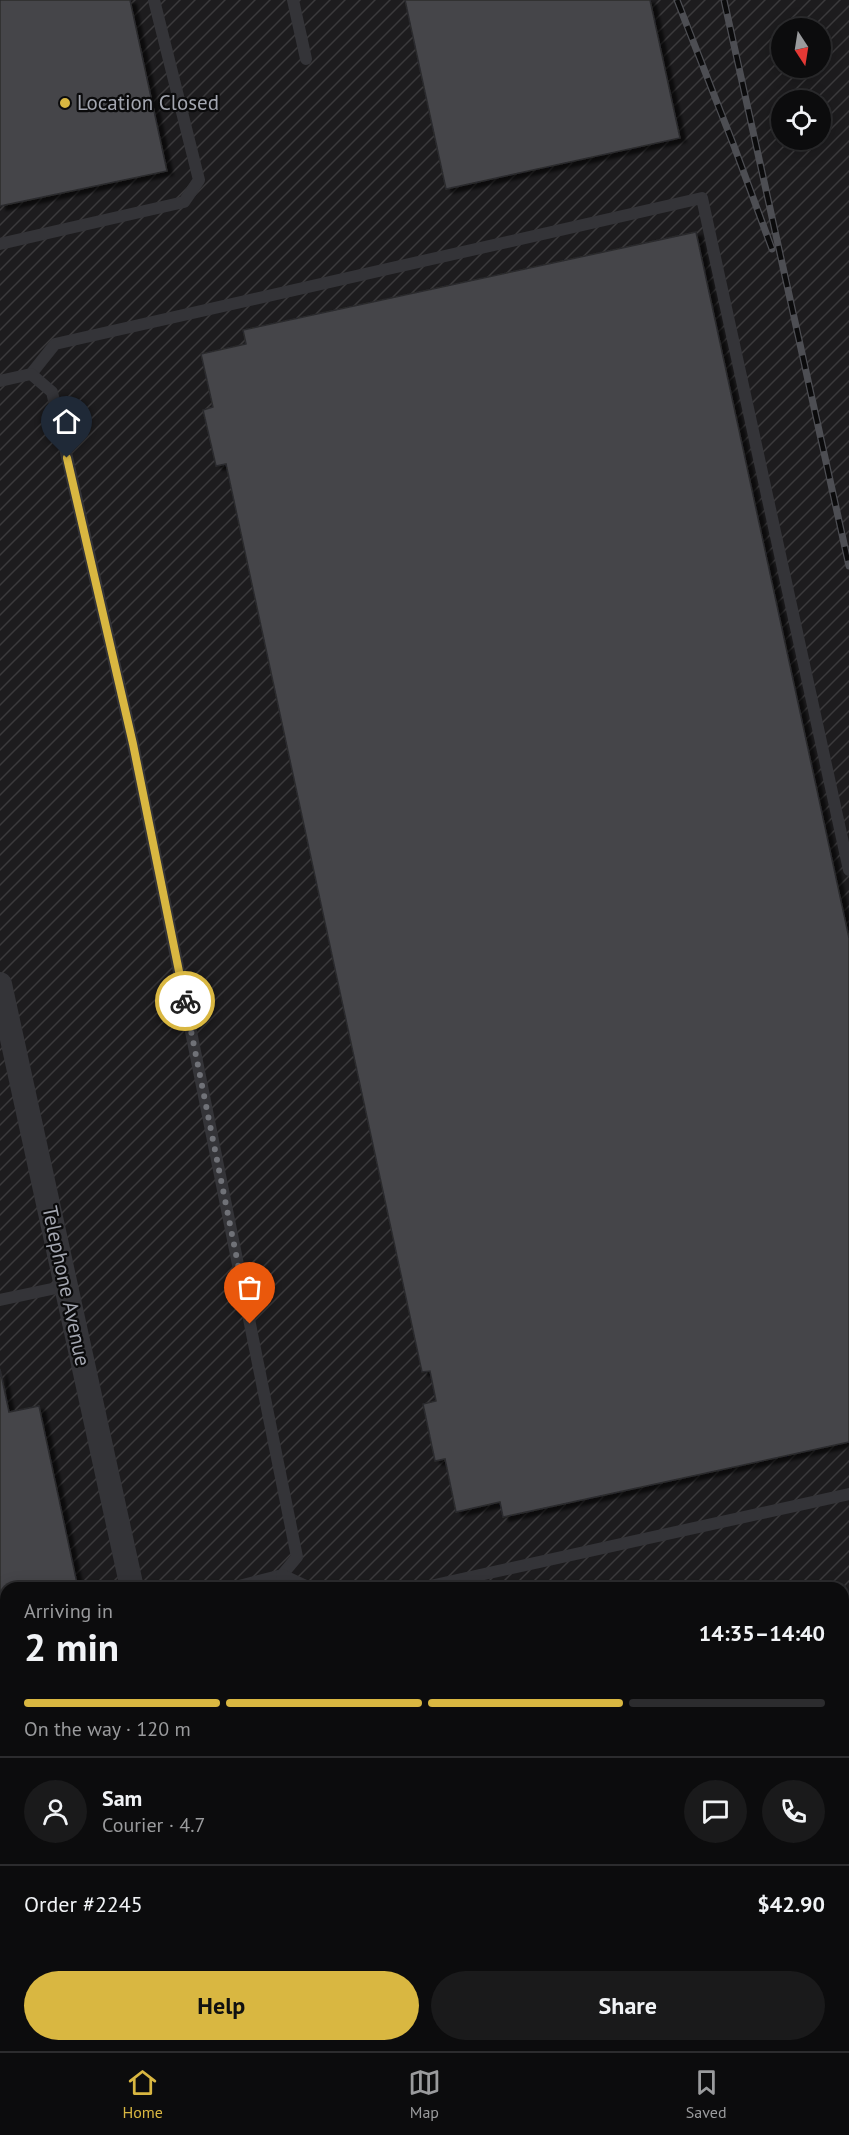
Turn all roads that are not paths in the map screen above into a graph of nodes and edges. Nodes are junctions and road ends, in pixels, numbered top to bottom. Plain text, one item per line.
1 (154, 0) edge
2 (293, 0) edge
3 (306, 60) dead end
4 (0, 244) edge
5 (31, 374) junction
6 (0, 381) edge
7 (849, 870) edge
8 (0, 984) edge
9 (66, 1286) junction
10 (0, 1300) edge
11 (849, 1494) edge
12 (282, 1575) junction
13 (131, 1582) edge
14 (255, 1582) edge
15 (297, 1582) edge
16 (448, 1582) edge

1 - 4 lane
2 - 3 lane
5 - 6 lane
5 - 7 lane
5 - 12 lane
8 - 9 street, Telephone Avenue
9 - 10 lane
9 - 13 street, Telephone Avenue
11 - 16 lane
12 - 14 lane
12 - 15 lane

